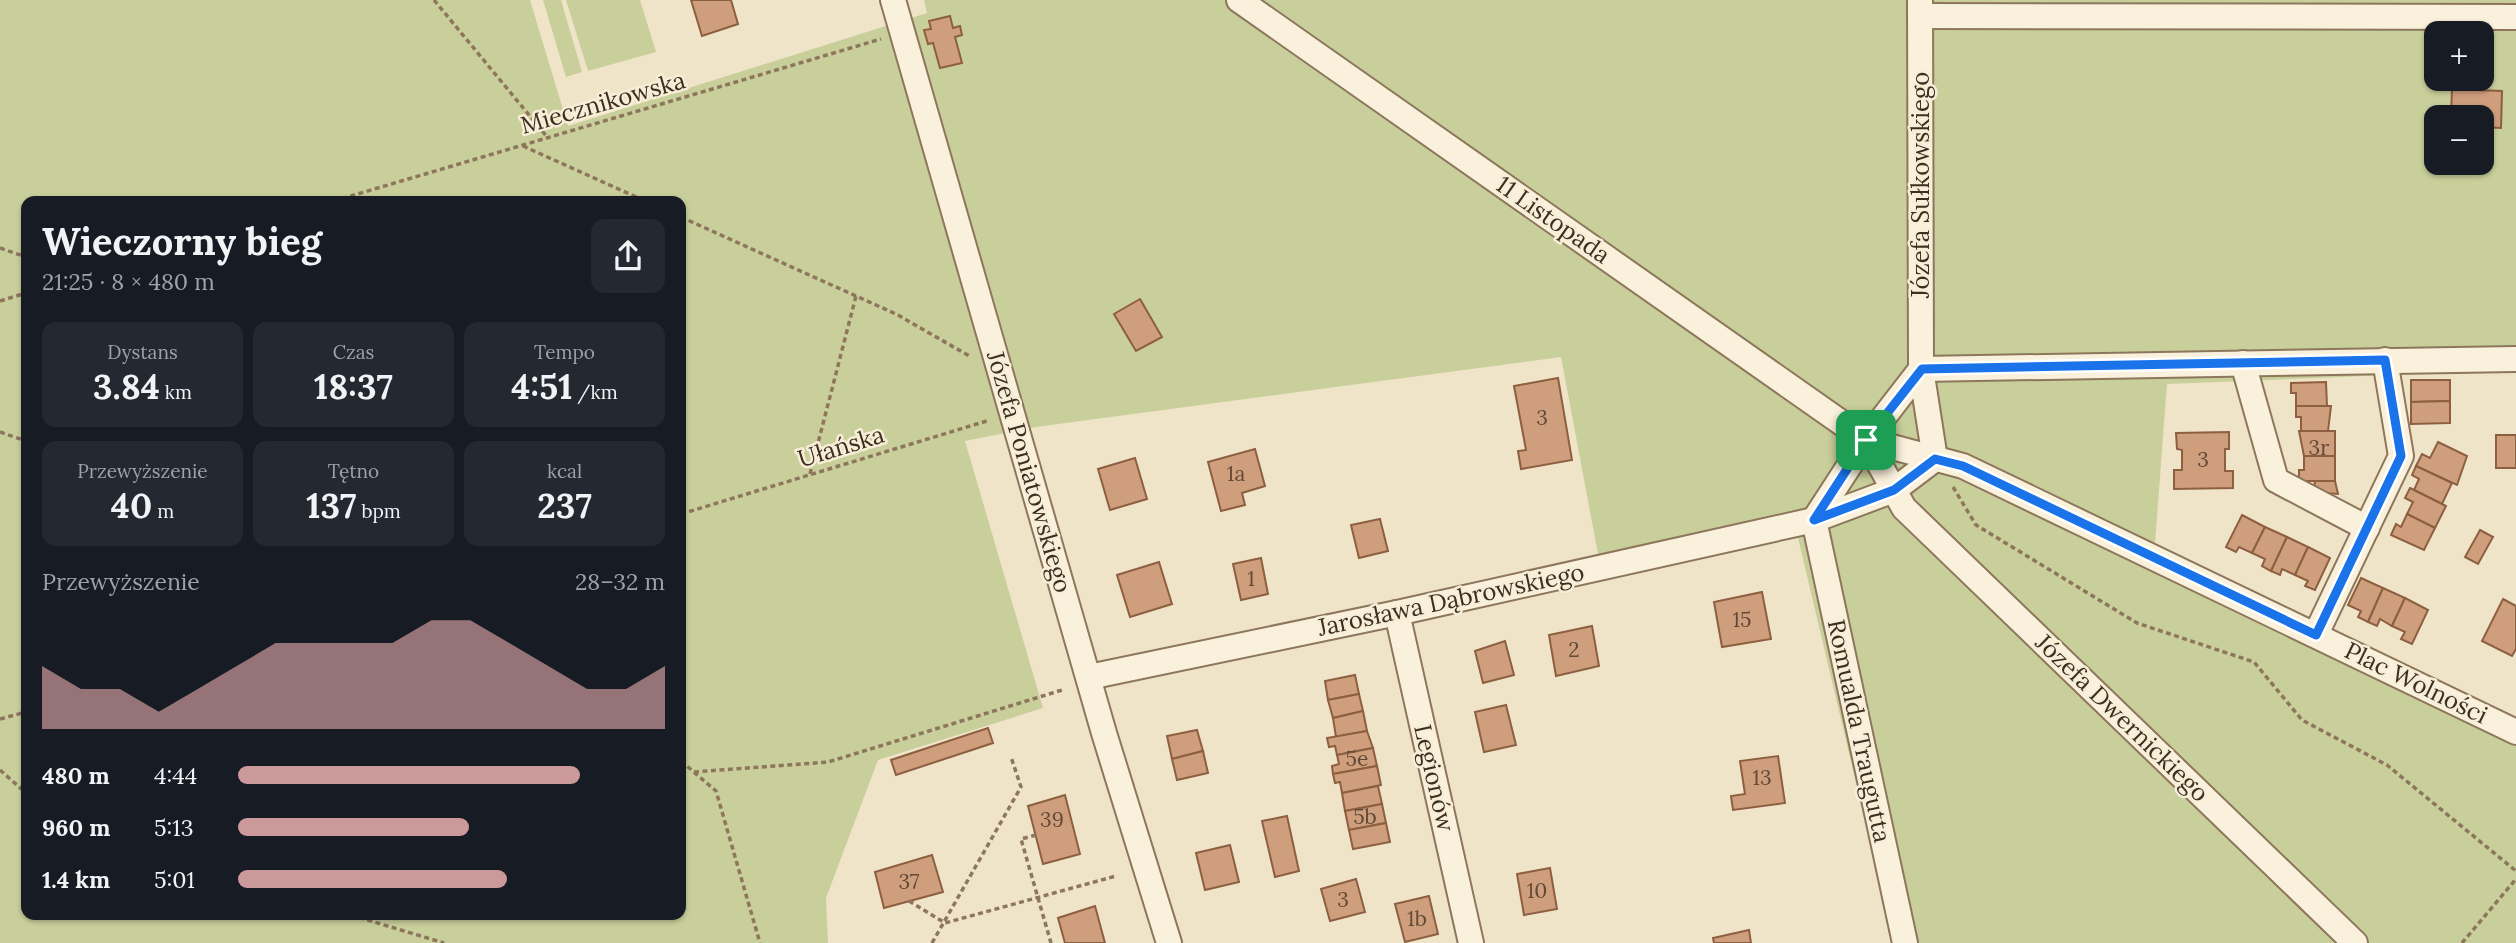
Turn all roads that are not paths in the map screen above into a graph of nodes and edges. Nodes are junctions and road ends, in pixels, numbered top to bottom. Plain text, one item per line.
1 (893, 0) edge
2 (1239, 0) edge
3 (1920, 8) edge
4 (2516, 18) edge
5 (2516, 359) edge
6 (2385, 360) junction
7 (2243, 363) junction
8 (1922, 369) junction
9 (1866, 440) junction
10 (1935, 459) junction
11 (1894, 490) junction
12 (1814, 520) junction
13 (2367, 528) junction
14 (1397, 613) junction
15 (2316, 635) junction
16 (1089, 677) junction
17 (2516, 732) edge
18 (1169, 943) edge
19 (1471, 943) edge
20 (1905, 943) edge
21 (2355, 943) edge

1 - 16 street, Józefa Poniatowskiego
2 - 9 street, 11 Listopada
3 - 4 street
3 - 8 street, Józefa Sułkowskiego
5 - 6 street
6 - 7 street
6 - 13 street
7 - 8 street
7 - 13 street
8 - 9 street
8 - 10 street, Józefa Sułkowskiego
9 - 10 street, Plac Wolności
9 - 11 street, Józefa Dwernickiego
9 - 12 street
10 - 11 street
10 - 15 street, Plac Wolności
11 - 12 street, Jarosława Dąbrowskiego
11 - 21 street, Józefa Dwernickiego
12 - 14 street, Jarosława Dąbrowskiego
12 - 20 street, Romualda Traugutta
13 - 15 street
14 - 16 street, Jarosława Dąbrowskiego
14 - 19 street, Legionów
15 - 17 street, Plac Wolności
16 - 18 street, Józefa Poniatowskiego

